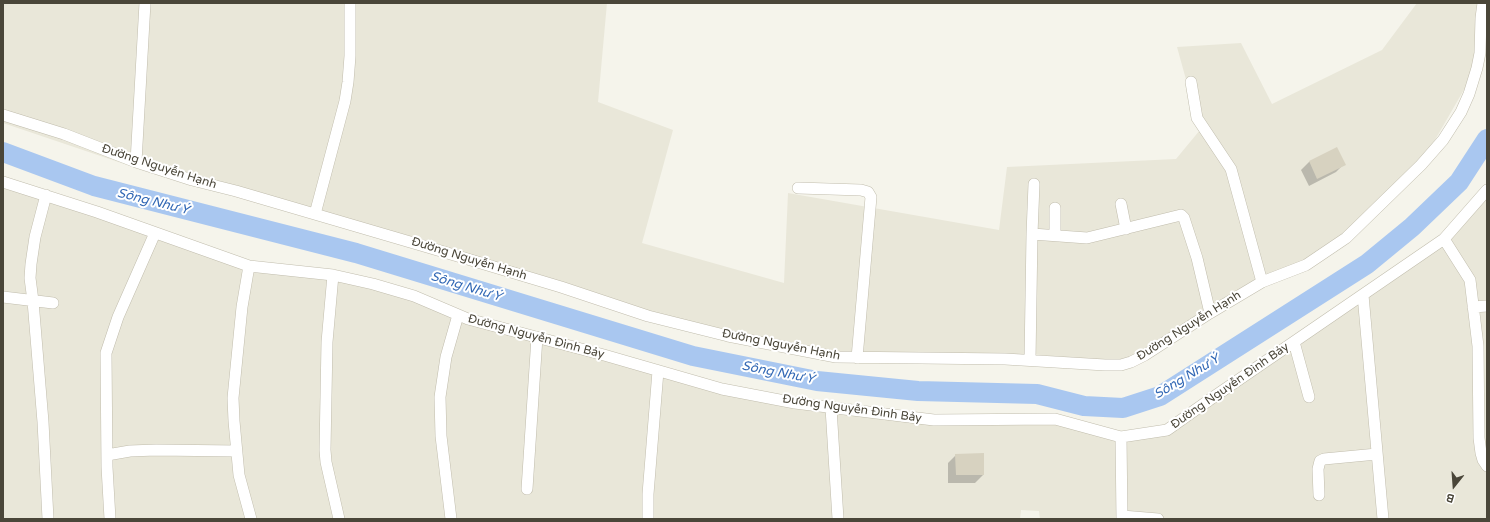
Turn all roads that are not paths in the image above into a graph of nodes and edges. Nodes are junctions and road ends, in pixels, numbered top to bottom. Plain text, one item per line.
1 (145, 3) edge
2 (350, 3) edge
3 (1483, 3) edge
4 (1191, 82) dead end
5 (3, 115) edge
6 (136, 162) junction
7 (3, 182) edge
8 (1034, 184) dead end
9 (798, 188) dead end
10 (1487, 190) edge
11 (46, 195) junction
12 (1121, 204) dead end
13 (1055, 208) dead end
14 (315, 214) junction
15 (1126, 229) junction
16 (155, 233) junction
17 (1032, 234) junction
18 (1055, 235) junction
19 (1444, 239) junction
20 (249, 266) junction
21 (333, 275) junction
22 (1262, 282) junction
23 (1363, 295) junction
24 (3, 297) edge
25 (33, 301) junction
26 (53, 304) dead end
27 (1487, 306) edge
28 (1473, 307) junction
29 (1210, 313) junction
30 (458, 315) junction
31 (537, 337) junction
32 (1294, 342) junction
33 (1482, 346) edge
34 (857, 358) junction
35 (1030, 360) junction
36 (658, 371) junction
37 (1309, 397) dead end
38 (831, 408) junction
39 (1121, 437) junction
40 (236, 451) junction
41 (1377, 454) junction
42 (107, 455) junction
43 (1487, 466) edge
44 (527, 489) dead end
45 (1319, 496) dead end
46 (1122, 518) edge
47 (48, 519) edge
48 (110, 519) edge
49 (251, 519) edge
50 (339, 519) edge
51 (451, 519) edge
52 (648, 519) edge
53 (838, 519) edge
54 (1158, 519) edge
55 (1383, 519) edge

1 - 6 street
2 - 14 street
3 - 22 street, Đường Nguyễn Hạnh
4 - 22 street
5 - 6 street, Đường Nguyễn Hạnh
6 - 14 street, Đường Nguyễn Hạnh
7 - 11 street, Đường Nguyễn Đình Bảy
8 - 17 street
9 - 34 street
10 - 19 street, Đường Nguyễn Đình Bảy
11 - 16 street, Đường Nguyễn Đình Bảy
11 - 25 street
12 - 15 street
13 - 18 street
14 - 34 street, Đường Nguyễn Hạnh
15 - 18 street
15 - 29 street
16 - 20 street, Đường Nguyễn Đình Bảy
16 - 42 street
17 - 18 street
17 - 35 street
19 - 23 street, Đường Nguyễn Đình Bảy
19 - 28 street
20 - 21 street, Đường Nguyễn Đình Bảy
20 - 40 street
21 - 30 street, Đường Nguyễn Đình Bảy
21 - 50 street
22 - 29 street, Đường Nguyễn Hạnh
23 - 32 street, Đường Nguyễn Đình Bảy
23 - 41 street
24 - 25 street
25 - 26 street
25 - 47 street
27 - 28 street
28 - 33 street
29 - 35 street, Đường Nguyễn Hạnh
30 - 31 street, Đường Nguyễn Đình Bảy
30 - 51 street
31 - 36 street, Đường Nguyễn Đình Bảy
31 - 44 street
32 - 37 street
32 - 39 street, Đường Nguyễn Đình Bảy
33 - 43 street
34 - 35 street, Đường Nguyễn Hạnh
36 - 38 street, Đường Nguyễn Đình Bảy
36 - 52 street
38 - 39 street, Đường Nguyễn Đình Bảy
38 - 53 street
39 - 46 street
40 - 42 street
40 - 49 street
41 - 45 street
41 - 55 street
42 - 48 street
46 - 54 street

